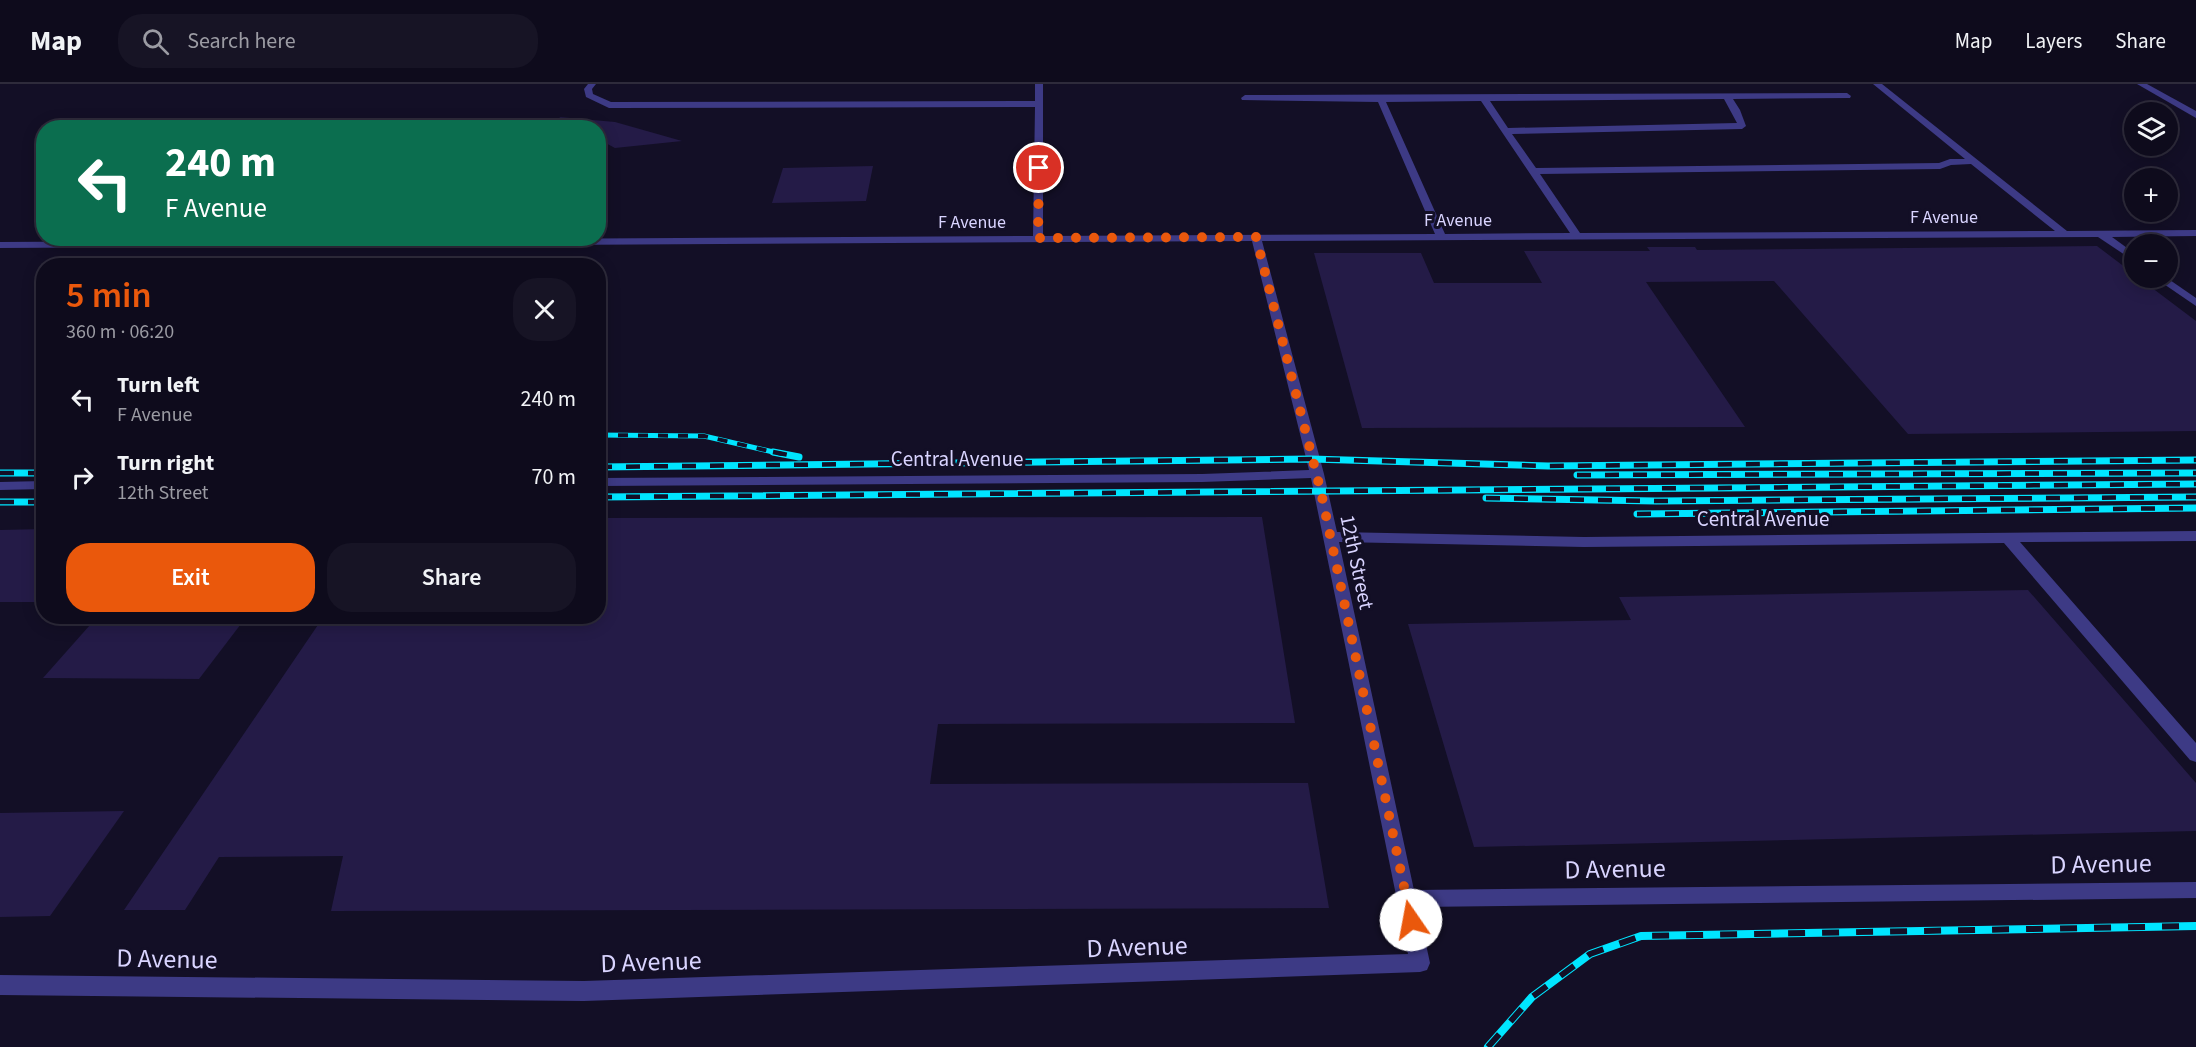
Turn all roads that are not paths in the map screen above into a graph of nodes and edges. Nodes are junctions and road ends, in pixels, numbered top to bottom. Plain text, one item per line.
1 (592, 84) edge
2 (1039, 84) edge
3 (1877, 84) edge
4 (2141, 84) edge
5 (1482, 96) junction
6 (1726, 96) junction
7 (1847, 96) dead end
8 (1245, 98) dead end
9 (1381, 99) junction
10 (1039, 104) junction
11 (2196, 115) edge
12 (1507, 131) junction
13 (1972, 161) junction
14 (1531, 171) junction
15 (2064, 233) junction
16 (2100, 233) junction
17 (2196, 233) edge
18 (1441, 236) junction
19 (1576, 236) junction
20 (1256, 237) junction
21 (1038, 238) junction
22 (606, 241) edge
23 (0, 245) edge
24 (36, 245) edge
25 (2124, 251) edge
26 (2175, 288) edge
27 (2196, 303) edge
28 (1317, 474) junction
29 (606, 482) edge
30 (36, 485) edge
31 (0, 486) edge
32 (2196, 536) edge
33 (1331, 537) junction
34 (2008, 538) junction
35 (2196, 755) edge
36 (2196, 890) edge
37 (1406, 898) junction
38 (0, 985) edge

1 - 10 street
2 - 10 street
3 - 13 street
4 - 11 street
5 - 6 street
5 - 9 street
5 - 12 street
6 - 7 street
6 - 12 street
8 - 9 street
9 - 18 street
10 - 21 street
12 - 14 street
13 - 14 street
13 - 15 street
14 - 19 street
15 - 16 street, F Avenue
15 - 19 street, F Avenue
16 - 17 street, F Avenue
16 - 25 street
18 - 19 street, F Avenue
18 - 20 street, F Avenue
20 - 21 street, F Avenue
20 - 28 street, 12th Street
21 - 22 street, F Avenue
23 - 24 street, F Avenue
26 - 27 street
28 - 29 street, Central Avenue
28 - 33 street, 12th Street
30 - 31 street
32 - 34 street, Central Avenue
33 - 34 street, Central Avenue
33 - 37 street, 12th Street
34 - 35 street
36 - 37 street, D Avenue
37 - 38 street, D Avenue

